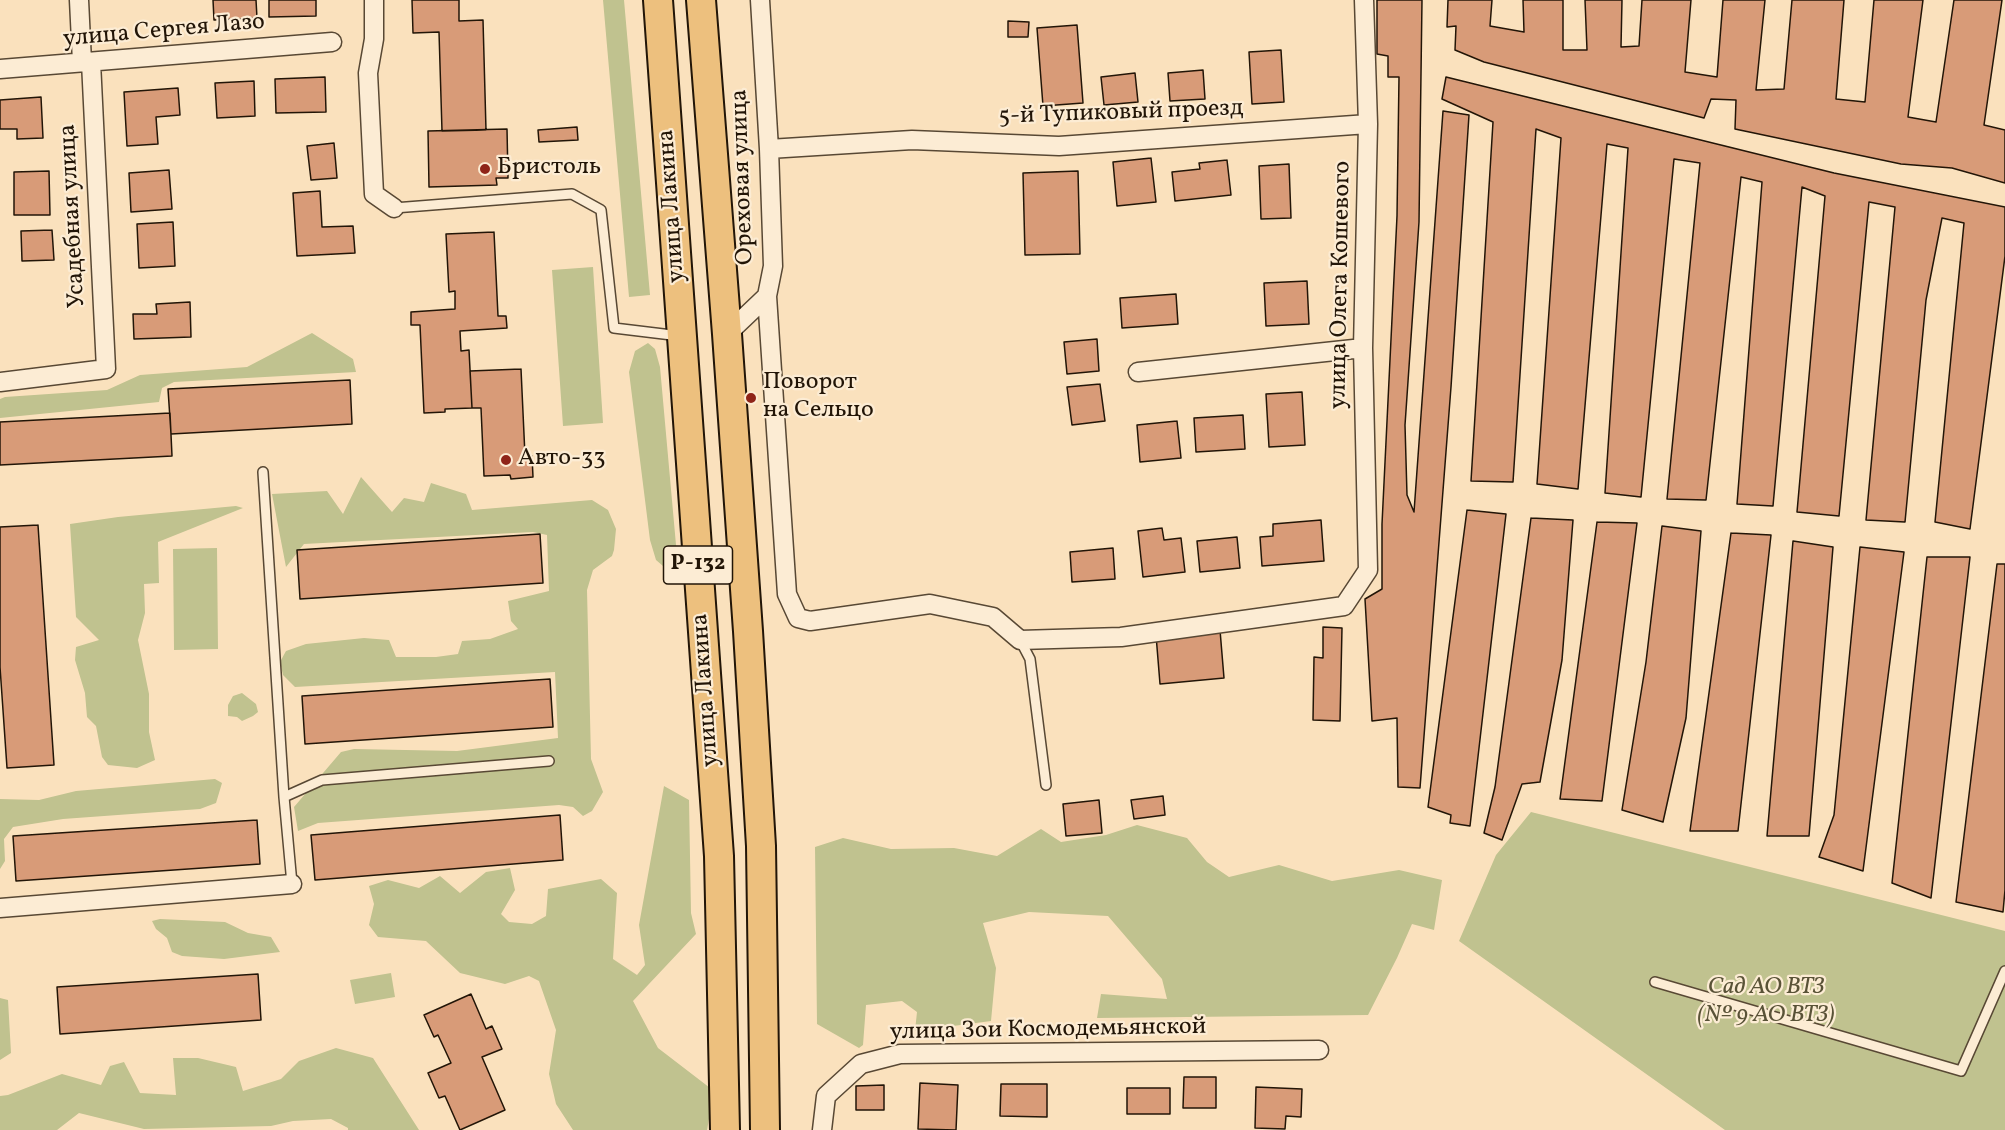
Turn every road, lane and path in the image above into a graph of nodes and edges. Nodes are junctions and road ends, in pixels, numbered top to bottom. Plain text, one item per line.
1 (79, 0) edge
2 (374, 0) edge
3 (658, 0) edge
4 (701, 0) edge
5 (759, 0) edge
6 (1364, 0) edge
7 (332, 42) dead end
8 (87, 62) junction
9 (0, 69) edge
10 (1368, 124) junction
11 (769, 148) junction
12 (393, 208) joint
13 (767, 296) junction
14 (727, 334) junction
15 (682, 336) junction
16 (1363, 348) junction
17 (1138, 372) dead end
18 (0, 382) edge
19 (263, 472) dead end
20 (1020, 640) junction
21 (549, 761) dead end
22 (1046, 785) dead end
23 (284, 797) junction
24 (292, 885) joint
25 (0, 908) edge
26 (2005, 971) edge
27 (1655, 982) dead end
28 (1319, 1050) dead end
29 (725, 1130) edge
30 (765, 1130) edge
31 (822, 1130) edge

1 - 8 street, Усадебная улица
2 - 12 street
3 - 15 highway, улица Лакина / Р-132
4 - 14 highway, улица Лакина / Р-132
5 - 11 street, Ореховая улица
6 - 10 street, улица Олега Кошевого
7 - 8 street, улица Сергея Лазо
8 - 9 street, улица Сергея Лазо
8 - 18 street, Усадебная улица
10 - 11 street, 5-й Тупиковый проезд
10 - 16 street, улица Олега Кошевого
11 - 13 street, Ореховая улица
12 - 15 lane
13 - 14 street, Ореховая улица
13 - 20 street
14 - 30 highway, улица Лакина / Р-132
15 - 29 highway, улица Лакина / Р-132
16 - 17 street
16 - 20 street, улица Олега Кошевого
19 - 23 lane
20 - 22 lane
21 - 23 lane
23 - 24 lane
24 - 25 street
26 - 27 lane
28 - 31 street, улица Зои Космодемьянской

